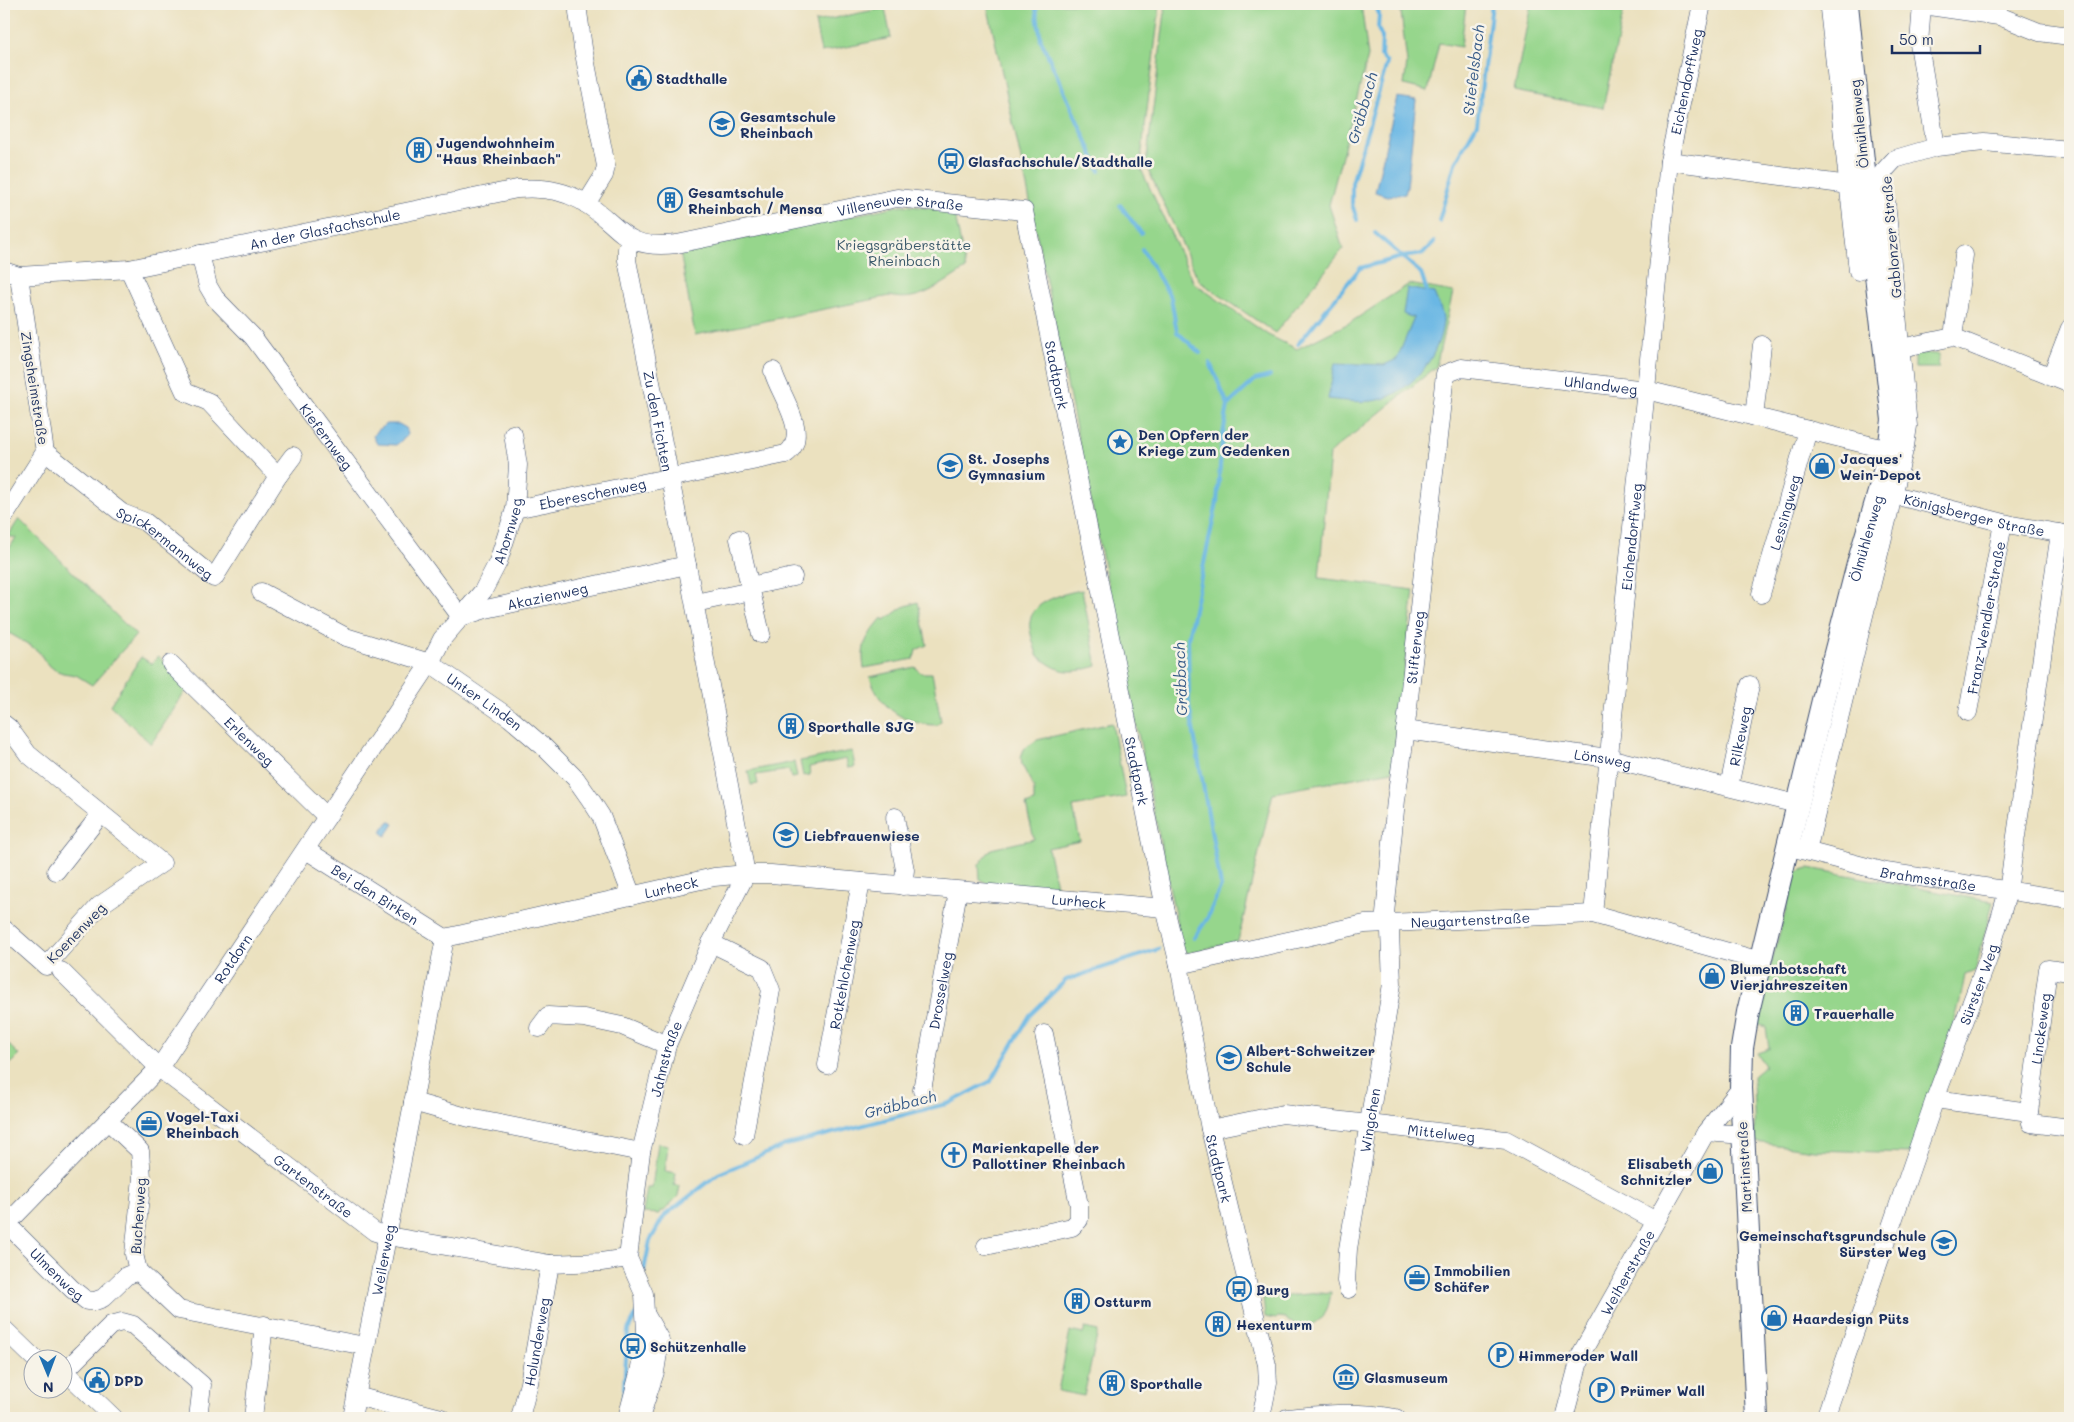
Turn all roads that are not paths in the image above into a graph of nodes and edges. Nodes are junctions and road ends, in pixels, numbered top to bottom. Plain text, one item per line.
1 (1702, 4) edge
2 (1922, 4) edge
3 (1838, 6) edge
4 (578, 12) dead end
5 (2070, 36) edge
6 (1936, 147) junction
7 (2070, 150) edge
8 (1669, 161) junction
9 (1849, 184) junction
10 (586, 204) junction
11 (1024, 211) joint
12 (631, 240) junction
13 (200, 254) junction
14 (1964, 255) dead end
15 (129, 269) junction
16 (1858, 271) dead end
17 (11, 274) edge
18 (2070, 328) edge
19 (1954, 337) junction
20 (1762, 345) dead end
21 (1901, 348) junction
22 (773, 371) dead end
23 (1445, 374) joint
24 (2051, 377) junction
25 (2070, 384) edge
26 (1646, 390) junction
27 (1754, 417) junction
28 (1808, 430) junction
29 (513, 434) dead end
30 (1889, 450) junction
31 (45, 452) junction
32 (293, 456) dead end
33 (278, 476) junction
34 (669, 477) junction
35 (1886, 493) junction
36 (515, 509) junction
37 (4, 517) edge
38 (2003, 523) junction
39 (2065, 534) edge
40 (740, 539) dead end
41 (687, 565) junction
42 (793, 577) dead end
43 (751, 588) junction
44 (261, 592) dead end
45 (1761, 594) dead end
46 (695, 603) junction
47 (460, 617) junction
48 (761, 634) dead end
49 (430, 663) junction
50 (171, 664) dead end
51 (1750, 685) dead end
52 (1968, 712) dead end
53 (4, 724) edge
54 (1406, 730) junction
55 (1608, 758) junction
56 (1729, 787) junction
57 (1797, 804) junction
58 (101, 814) junction
59 (895, 817) dead end
60 (327, 818) junction
61 (1797, 849) junction
62 (306, 850) junction
63 (56, 871) dead end
64 (746, 874) junction
65 (861, 882) junction
66 (903, 886) junction
67 (958, 891) junction
68 (2008, 892) junction
69 (632, 896) junction
70 (2070, 900) edge
71 (1165, 908) junction
72 (1593, 914) junction
73 (1387, 922) junction
74 (4, 929) edge
75 (445, 938) junction
76 (711, 943) junction
77 (1760, 961) junction
78 (1179, 965) junction
79 (61, 971) dead end
80 (2070, 972) edge
81 (539, 1028) dead end
82 (1044, 1034) dead end
83 (668, 1045) junction
84 (827, 1065) dead end
85 (1742, 1065) joint
86 (159, 1068) junction
87 (1741, 1088) junction
88 (922, 1090) dead end
89 (1935, 1098) junction
90 (413, 1102) junction
91 (2029, 1112) junction
92 (108, 1121) junction
93 (1369, 1124) junction
94 (2070, 1128) edge
95 (1210, 1129) junction
96 (1706, 1132) junction
97 (744, 1135) dead end
98 (1743, 1135) junction
99 (640, 1152) junction
100 (1654, 1220) junction
101 (6, 1226) edge
102 (388, 1236) junction
103 (986, 1246) dead end
104 (628, 1258) junction
105 (550, 1264) junction
106 (138, 1271) junction
107 (1348, 1289) dead end
108 (646, 1314) junction
109 (264, 1325) junction
110 (4, 1329) edge
111 (365, 1346) junction
112 (26, 1350) edge
113 (72, 1367) edge
114 (72, 1384) edge
115 (72, 1388) edge
116 (356, 1396) junction
117 (98, 1418) edge
118 (114, 1418) edge
119 (198, 1418) edge
120 (253, 1418) edge
121 (352, 1418) edge
122 (441, 1418) edge
123 (520, 1418) edge
124 (627, 1418) edge
125 (640, 1418) edge
126 (1261, 1418) edge
127 (1287, 1418) edge
128 (1396, 1418) edge
129 (1564, 1418) edge
130 (1757, 1418) edge
131 (1825, 1418) edge

1 - 8 street, Eichendorffweg
2 - 5 street
2 - 6 street
3 - 9 street
3 - 30 main road, Ölmühlenweg
4 - 10 street
6 - 7 street, Gablonzer Straße
6 - 21 street, Gablonzer Straße
8 - 9 street
8 - 26 street, Eichendorffweg
9 - 16 street
10 - 12 street, An der Glasfachschule
10 - 13 street, An der Glasfachschule
11 - 12 street, Villeneuver Straße
11 - 71 street, Stadtpark
12 - 34 street, Zu den Fichten
13 - 15 street, An der Glasfachschule
13 - 47 street, Kiefernweg
14 - 19 street
15 - 17 street, An der Glasfachschule
15 - 33 street
17 - 31 street, Zingsheimstraße
18 - 24 street
19 - 21 street
19 - 24 street
20 - 27 street
21 - 35 street, Gablonzer Straße
22 - 34 street, Ebereschenweg
23 - 26 street, Uhlandweg
23 - 54 street, Stifterweg
24 - 25 street
26 - 27 street, Uhlandweg
26 - 55 street, Eichendorffweg
27 - 28 street, Uhlandweg
28 - 30 street, Uhlandweg
28 - 45 street, Lessingweg
29 - 36 street, Ahornweg
30 - 35 main road, Ölmühlenweg
31 - 33 street, Spickermannweg
31 - 37 street, Zingsheimstraße
32 - 33 street, Spickermannweg
34 - 36 street, Ebereschenweg
34 - 41 street, Zu den Fichten
35 - 38 street, Königsberger Straße
35 - 57 main road, Ölmühlenweg
35 - 61 street, Ölmühlenweg
36 - 47 street, Ahornweg
38 - 39 street, Königsberger Straße
38 - 52 street, Franz-Wendler-Straße
39 - 68 street, Sürster Weg
40 - 43 street
41 - 46 street, Zu den Fichten
41 - 47 street, Akazienweg
42 - 43 street
43 - 46 street
43 - 48 street
44 - 49 street, Unter Linden
46 - 64 street, Zu den Fichten
47 - 49 street
49 - 60 street, Rotdorn
49 - 69 street, Unter Linden
50 - 60 street, Erlenweg
51 - 56 street, Rilkeweg
53 - 58 street, Koenenweg
54 - 55 street, Lönsweg
54 - 73 street, Stifterweg
55 - 56 street, Lönsweg
55 - 72 street, Eichendorffweg
56 - 57 street, Lönsweg
57 - 61 main road, Ölmühlenweg
58 - 63 street
58 - 74 street, Koenenweg
59 - 66 street
60 - 62 street, Rotdorn
61 - 68 street, Brahmsstraße
61 - 77 main road, Ölmühlenweg
62 - 75 street, Bei den Birken
62 - 86 street, Rotdorn
64 - 65 street, Lurheck
64 - 69 street, Lurheck
64 - 76 street, Jahnstraße
65 - 66 street, Lurheck
65 - 84 street, Rotkehlchenweg
66 - 67 street, Lurheck
67 - 71 street, Lurheck
67 - 88 street, Drosselweg
68 - 70 street, Brahmsstraße
68 - 89 street, Sürster Weg
69 - 75 street, Lurheck
71 - 78 street, Stadtpark
72 - 73 street, Neugartenstraße
72 - 77 street, Neugartenstraße
73 - 78 street, Neugartenstraße
73 - 93 street, Wingchen
75 - 90 street, Weilerweg
76 - 83 street, Jahnstraße
76 - 97 street
77 - 85 main road, Ölmühlenweg
78 - 95 street, Stadtpark
79 - 86 street, Gartenstraße
80 - 91 street, Linckeweg
81 - 83 street
82 - 103 street
83 - 99 street, Jahnstraße
85 - 87 main road, Martinstraße
86 - 92 street, Rotdorn
86 - 102 street, Gartenstraße
87 - 96 street, Weiherstraße
87 - 98 main road, Martinstraße
89 - 91 street
89 - 131 street, Sürster Weg
90 - 99 street
90 - 102 street, Weilerweg
91 - 94 street
92 - 101 street, Rotdorn
92 - 106 street, Buchenweg
93 - 95 street, Mittelweg
93 - 100 street, Mittelweg
93 - 107 street, Wingchen
95 - 126 street, Stadtpark
96 - 98 street
96 - 100 street, Weiherstraße
98 - 130 main road, Martinstraße
99 - 104 street, Jahnstraße
100 - 129 street, Weiherstraße
101 - 106 street, Ulmenweg
102 - 105 street, Gartenstraße
102 - 111 street, Weilerweg
104 - 105 street, Gartenstraße
104 - 108 street
105 - 123 street, Holunderweg
106 - 109 street, Buchenweg
108 - 124 street
108 - 125 street
109 - 111 street, Buchenweg
109 - 120 street
110 - 112 street
111 - 116 street, Weilerweg
113 - 119 street
114 - 118 street
115 - 117 street
116 - 121 street, Weilerweg
116 - 122 street
127 - 128 street

